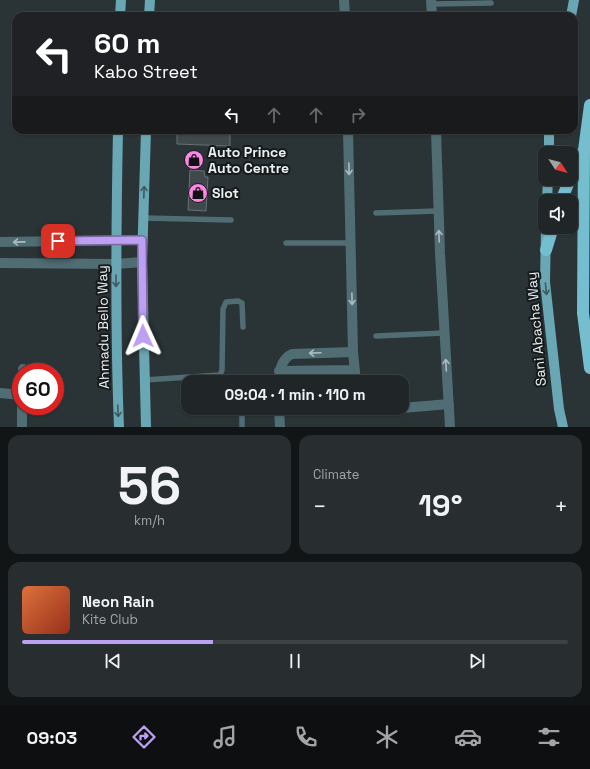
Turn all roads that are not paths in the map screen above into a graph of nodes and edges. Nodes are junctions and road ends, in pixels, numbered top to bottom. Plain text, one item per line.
1 (121, 0) edge
2 (150, 0) edge
3 (344, 0) edge
4 (574, 0) edge
5 (432, 2) edge
6 (491, 3) dead end
7 (120, 12) edge
8 (149, 12) edge
9 (345, 12) edge
10 (572, 12) edge
11 (590, 105) edge
12 (118, 134) edge
13 (146, 134) edge
14 (348, 134) edge
15 (436, 134) edge
16 (549, 134) edge
17 (548, 146) edge
18 (584, 150) junction
19 (578, 163) edge
20 (438, 211) junction
21 (376, 213) dead end
22 (143, 218) junction
23 (231, 220) dead end
24 (546, 234) edge
25 (551, 234) edge
26 (142, 240) junction
27 (116, 241) junction
28 (0, 242) edge
29 (286, 243) dead end
30 (351, 243) junction
31 (546, 250) junction
32 (142, 262) junction
33 (0, 263) edge
34 (116, 264) junction
35 (243, 327) dead end
36 (444, 333) junction
37 (376, 336) dead end
38 (354, 352) junction
39 (590, 368) edge
40 (354, 370) junction
41 (279, 371) junction
42 (279, 375) edge
43 (355, 375) edge
44 (144, 380) junction
45 (0, 393) edge
46 (12, 394) edge
47 (449, 404) junction
48 (409, 407) edge
49 (22, 415) edge
50 (242, 415) edge
51 (279, 415) edge
52 (22, 427) edge
53 (119, 427) edge
54 (146, 427) edge
55 (242, 427) edge
56 (280, 427) edge
57 (450, 427) edge
58 (563, 427) edge

1 - 7 main road
2 - 8 main road
3 - 9 street
4 - 10 main road
5 - 6 lane
11 - 18 highway
12 - 27 main road, Ahmadu Bello Way
22 -> 13 main road
14 -> 30 street
15 - 20 street
16 - 17 main road
18 - 19 highway
18 - 39 highway
20 - 21 lane
36 -> 20 street
22 - 23 lane
22 - 26 main road
24 - 31 main road, Sani Abacha Way
25 - 31 highway
26 - 27 street
26 - 32 main road
27 -> 28 street
27 - 34 main road, Ahmadu Bello Way
29 - 30 lane
30 -> 38 street
31 -> 58 main road, Sani Abacha Way
32 - 34 street
32 - 44 main road
33 - 34 street
34 -> 53 main road, Ahmadu Bello Way
35 - 44 lane
36 - 37 lane
47 -> 36 street
38 - 40 street
38 -> 41 street
40 - 41 street
40 - 43 street
41 - 42 street
44 - 54 main road
45 - 46 street
47 - 48 street
47 - 57 street
49 - 52 street
50 - 55 lane
51 - 56 street

